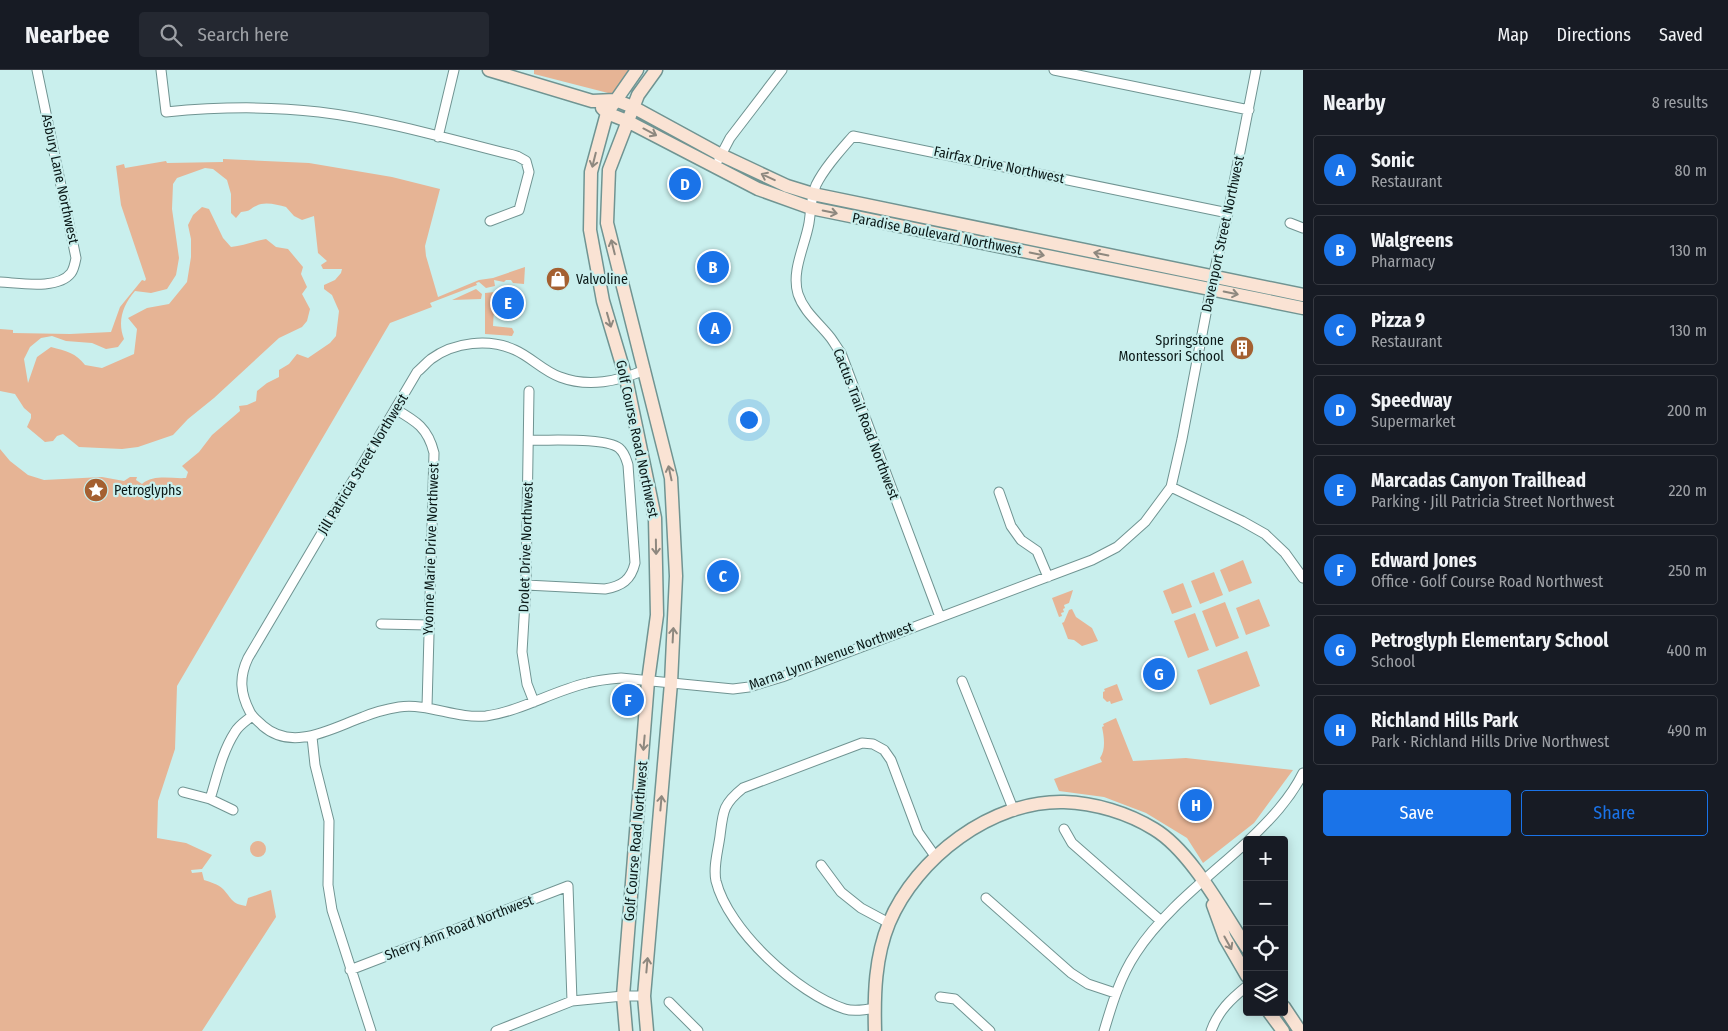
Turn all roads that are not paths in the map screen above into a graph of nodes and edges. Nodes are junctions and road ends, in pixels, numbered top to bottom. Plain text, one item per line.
1 (37, 70) edge
2 (161, 70) edge
3 (454, 70) edge
4 (489, 70) edge
5 (637, 70) edge
6 (656, 70) edge
7 (782, 70) edge
8 (1054, 70) edge
9 (1256, 70) edge
10 (615, 100) junction
11 (592, 101) junction
12 (633, 107) junction
13 (1249, 110) junction
14 (607, 112) junction
15 (627, 120) junction
16 (438, 137) junction
17 (718, 160) junction
18 (813, 194) junction
19 (811, 208) junction
20 (1228, 213) junction
21 (910, 215) junction
22 (490, 220) dead end
23 (1290, 223) dead end
24 (966, 226) junction
25 (1303, 228) edge
26 (925, 231) junction
27 (1006, 234) junction
28 (975, 241) junction
29 (990, 244) junction
30 (1154, 264) junction
31 (1113, 270) junction
32 (0, 282) edge
33 (1212, 283) junction
34 (1303, 295) edge
35 (1303, 308) edge
36 (645, 370) junction
37 (626, 378) junction
38 (529, 391) dead end
39 (395, 409) junction
40 (529, 440) junction
41 (1171, 487) junction
42 (999, 492) dead end
43 (1048, 577) junction
44 (1303, 578) edge
45 (526, 585) junction
46 (940, 618) junction
47 (381, 624) dead end
48 (429, 625) junction
49 (648, 681) junction
50 (962, 681) dead end
51 (671, 684) junction
52 (534, 702) junction
53 (427, 707) junction
54 (252, 716) junction
55 (312, 736) junction
56 (1303, 773) edge
57 (183, 792) dead end
58 (210, 799) junction
59 (233, 810) dead end
60 (1014, 811) junction
61 (1064, 829) dead end
62 (1253, 836) edge
63 (1243, 846) edge
64 (935, 856) junction
65 (820, 866) dead end
66 (1203, 882) junction
67 (986, 898) dead end
68 (1161, 921) junction
69 (889, 923) junction
70 (1243, 942) edge
71 (350, 970) junction
72 (1244, 971) edge
73 (1243, 989) edge
74 (1115, 993) junction
75 (623, 996) junction
76 (644, 996) junction
77 (940, 997) dead end
78 (572, 1002) junction
79 (669, 1002) dead end
80 (875, 1008) junction
81 (1288, 1012) edge
82 (1272, 1016) edge
83 (371, 1031) edge
84 (496, 1031) edge
85 (626, 1031) edge
86 (647, 1031) edge
87 (698, 1031) edge
88 (875, 1031) edge
89 (990, 1031) edge
90 (1104, 1031) edge
91 (1211, 1031) edge
92 (1283, 1031) edge
93 (1300, 1031) edge

1 - 32 street, Asbury Lane Northwest
2 - 16 street
3 - 16 street
4 - 11 street, Paradise Boulevard Northwest
5 - 10 street, Golf Course Road Northwest
6 - 12 street, Golf Course Road Northwest
7 - 17 street
8 - 13 street
9 - 13 street, Davenport Street Northwest
10 - 11 street, Paradise Boulevard Northwest
10 - 12 street, Paradise Boulevard Northwest
10 - 14 street, Golf Course Road Northwest
11 - 14 street, Paradise Boulevard Northwest
12 - 15 street, Golf Course Road Northwest
12 - 17 street, Paradise Boulevard Northwest
13 - 20 street, Davenport Street Northwest
14 - 15 street, Paradise Boulevard Northwest
14 -> 37 street, Golf Course Road Northwest
15 -> 17 street, Paradise Boulevard Northwest
36 -> 15 street, Golf Course Road Northwest
16 - 22 street
18 -> 17 street, Paradise Boulevard Northwest
17 - 19 street, Paradise Boulevard Northwest
18 - 19 street, Fairfax Drive Northwest
18 - 20 street, Fairfax Drive Northwest
18 - 21 street, Paradise Boulevard Northwest
19 -> 26 street, Paradise Boulevard Northwest
19 - 46 street, Cactus Trail Road Northwest
20 - 33 street, Davenport Street Northwest
21 - 24 street, Paradise Boulevard Northwest
21 - 26 street
23 - 25 street
24 - 27 street, Paradise Boulevard Northwest
24 - 28 street
26 - 28 street, Paradise Boulevard Northwest
27 - 29 street
30 -> 27 street, Paradise Boulevard Northwest
28 - 29 street, Paradise Boulevard Northwest
29 -> 31 street, Paradise Boulevard Northwest
30 - 31 street
30 - 33 street, Paradise Boulevard Northwest
31 - 33 street, Paradise Boulevard Northwest
33 - 34 street, Paradise Boulevard Northwest
33 -> 35 street, Paradise Boulevard Northwest
33 - 41 street, Davenport Street Northwest
36 - 37 street, Jill Patricia Street Northwest
51 -> 36 street, Golf Course Road Northwest
37 - 39 street, Jill Patricia Street Northwest
37 -> 49 street, Golf Course Road Northwest
38 - 40 street, Drolet Drive Northwest
39 - 48 street, Yvonne Marie Drive Northwest
39 - 54 street, Jill Patricia Street Northwest
40 - 45 street, Drolet Drive Northwest
40 - 45 street
41 - 43 street, Marna Lynn Avenue Northwest
41 - 44 street
42 - 43 street
43 - 46 street, Marna Lynn Avenue Northwest
45 - 52 street, Drolet Drive Northwest
46 - 51 street, Marna Lynn Avenue Northwest
47 - 48 street
48 - 53 street, Yvonne Marie Drive Northwest
49 - 51 street, Marna Lynn Avenue Northwest
49 - 52 street, Marna Lynn Avenue Northwest
49 -> 75 street, Golf Course Road Northwest
50 - 60 street
76 -> 51 street, Golf Course Road Northwest
52 - 53 street, Marna Lynn Avenue Northwest
53 - 55 street, Marna Lynn Avenue Northwest
54 - 55 street
54 - 58 street
55 - 71 street
56 - 62 street
57 - 58 street
58 - 59 street
60 - 64 street
60 - 66 street
61 - 68 street
63 - 66 street
64 - 69 street
64 - 80 street
65 - 69 street
66 - 68 street
66 - 70 street
66 -> 72 street
67 - 74 street
68 - 74 street
69 - 80 street
71 - 78 street, Sherry Ann Road Northwest
71 - 83 street
73 - 91 street
74 - 90 street
75 - 76 street
75 - 78 street
75 - 85 street, Golf Course Road Northwest
76 - 86 street, Golf Course Road Northwest
77 - 89 street
78 - 84 street
79 - 87 street
80 - 88 street
81 - 93 street
82 - 92 street

